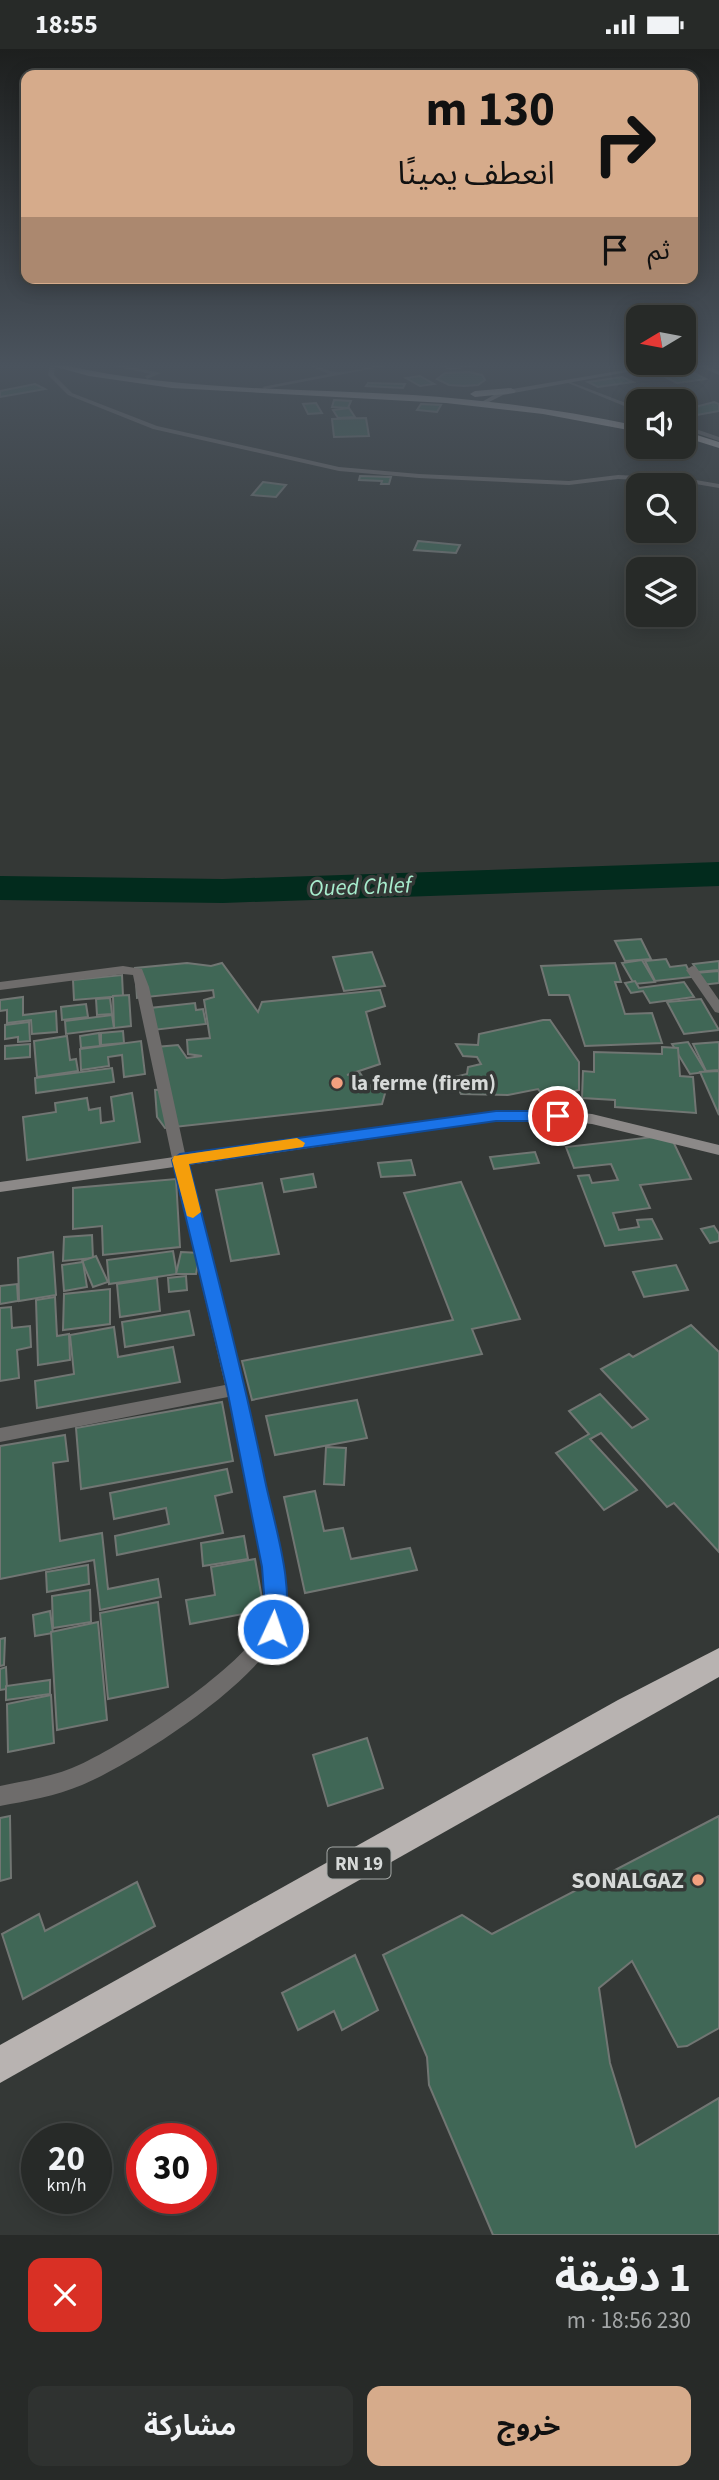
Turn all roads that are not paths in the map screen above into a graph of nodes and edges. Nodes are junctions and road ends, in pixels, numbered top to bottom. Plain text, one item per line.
1 (327, 466) edge
2 (719, 486) edge
3 (692, 970) dead end
4 (0, 986) edge
5 (717, 1004) edge
6 (719, 1150) edge
7 (180, 1160) junction
8 (0, 1187) edge
9 (237, 1389) junction
10 (0, 1435) edge
11 (719, 1663) edge
12 (0, 1796) edge
13 (0, 2064) edge

1 - 2 street
3 - 5 street
4 - 7 street
6 - 7 main road
7 - 8 main road
7 - 9 street
9 - 10 street
9 - 12 street
11 - 13 highway, RN 19

